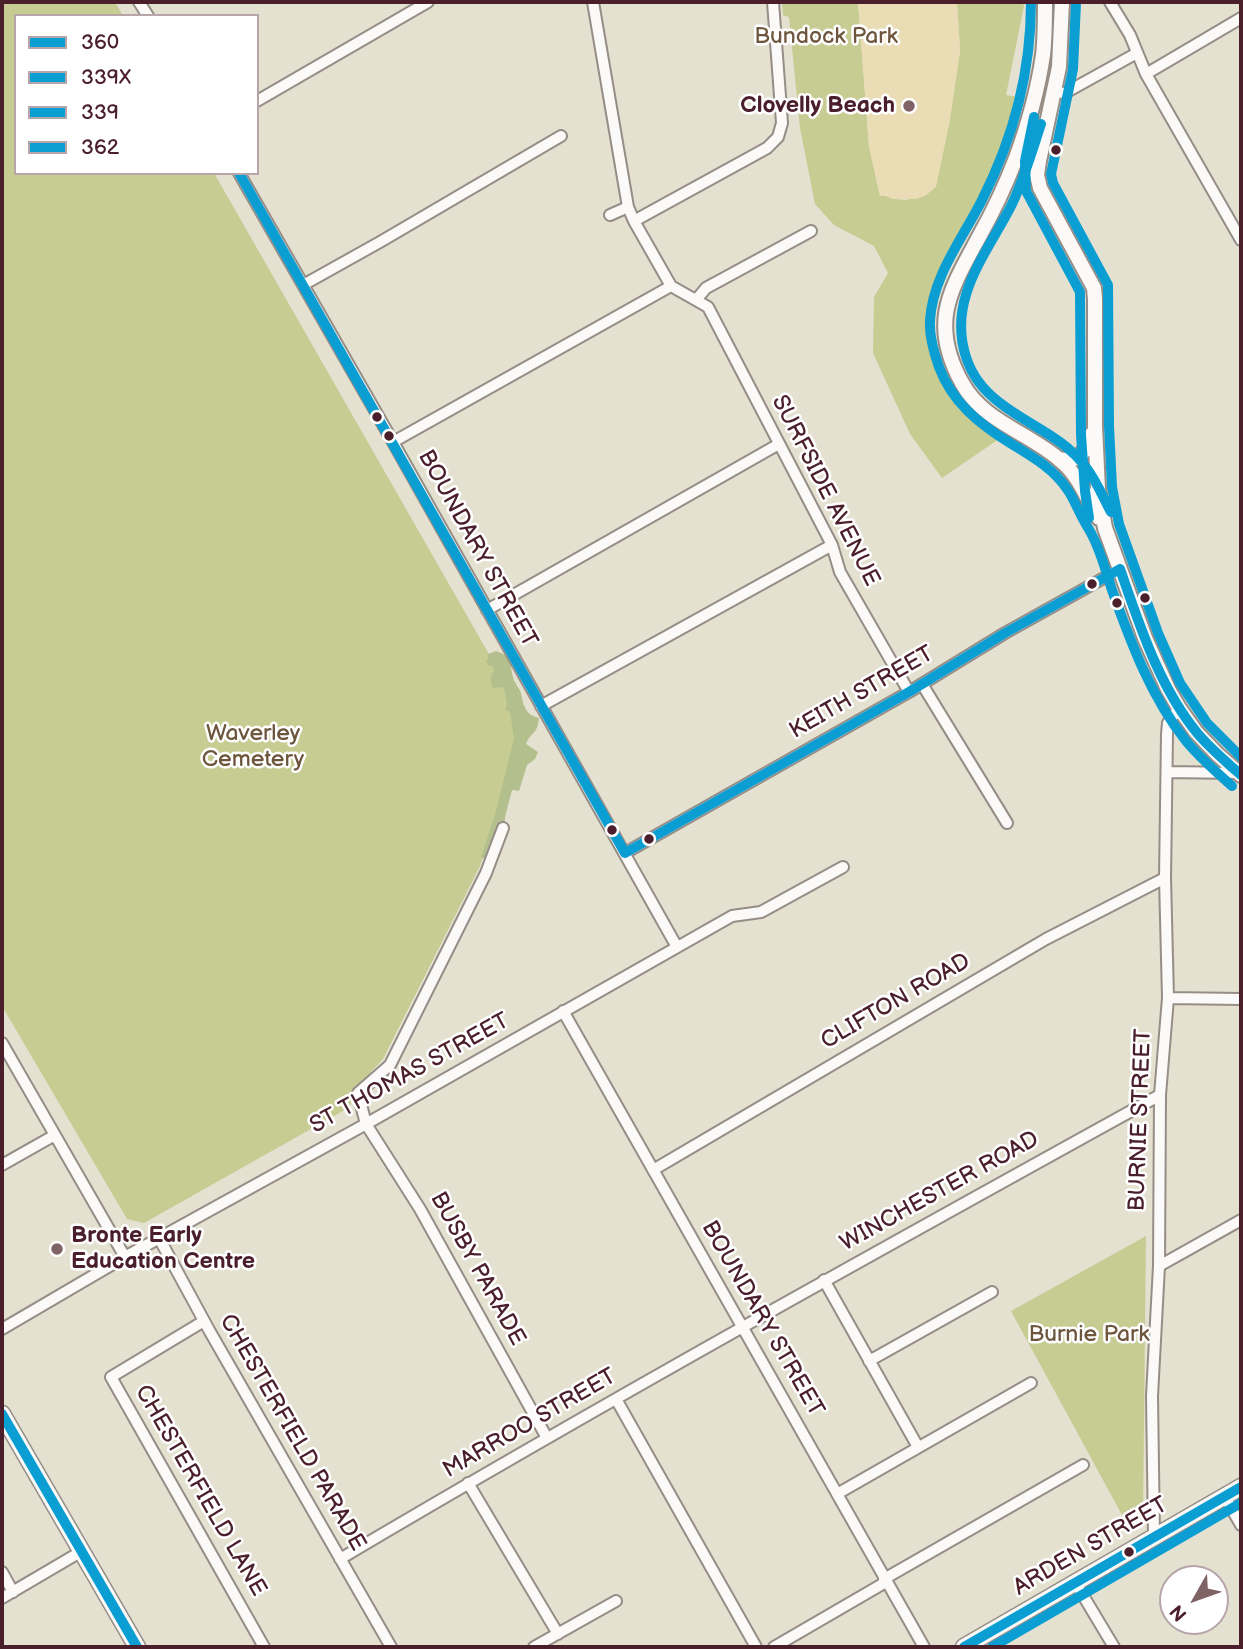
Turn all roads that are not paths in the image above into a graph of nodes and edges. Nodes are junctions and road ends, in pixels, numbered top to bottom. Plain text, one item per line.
1 (428, 2) edge
2 (593, 2) edge
3 (773, 2) edge
4 (1045, 2) edge
5 (1062, 2) edge
6 (1110, 2) edge
7 (1241, 18) edge
8 (1137, 53) junction
9 (1146, 74) junction
10 (1037, 87) junction
11 (1055, 92) junction
12 (259, 100) edge
13 (561, 136) dead end
14 (240, 175) edge
15 (628, 207) junction
16 (610, 215) dead end
17 (634, 221) junction
18 (1237, 221) edge
19 (811, 231) dead end
20 (1241, 240) edge
21 (303, 285) junction
22 (671, 286) junction
23 (696, 300) junction
24 (1095, 426) junction
25 (393, 442) junction
26 (779, 444) junction
27 (1060, 459) junction
28 (1105, 528) junction
29 (832, 545) junction
30 (1120, 569) junction
31 (487, 610) junction
32 (922, 684) junction
33 (909, 691) junction
34 (541, 706) junction
35 (1179, 708) junction
36 (1167, 772) junction
37 (1240, 774) edge
38 (1007, 823) dead end
39 (503, 828) dead end
40 (625, 853) junction
41 (843, 867) dead end
42 (1165, 878) junction
43 (677, 947) junction
44 (1168, 998) junction
45 (1241, 999) edge
46 (564, 1011) junction
47 (2, 1043) edge
48 (1160, 1096) junction
49 (366, 1124) junction
50 (55, 1135) junction
51 (2, 1165) edge
52 (653, 1170) junction
53 (1241, 1220) edge
54 (159, 1238) junction
55 (125, 1257) junction
56 (1159, 1266) junction
57 (824, 1280) junction
58 (992, 1292) dead end
59 (204, 1321) junction
60 (742, 1327) junction
61 (2, 1329) edge
62 (869, 1361) junction
63 (1031, 1383) dead end
64 (615, 1399) junction
65 (2, 1414) edge
66 (547, 1438) junction
67 (918, 1447) junction
68 (1083, 1465) dead end
69 (468, 1483) junction
70 (1241, 1487) edge
71 (837, 1494) junction
72 (1225, 1497) junction
73 (1241, 1525) edge
74 (1154, 1536) junction
75 (82, 1551) junction
76 (340, 1559) junction
77 (2, 1572) edge
78 (885, 1581) junction
79 (1075, 1582) junction
80 (13, 1592) junction
81 (2, 1598) edge
82 (616, 1601) dead end
83 (558, 1634) junction
84 (137, 1647) edge
85 (264, 1647) edge
86 (391, 1647) edge
87 (534, 1647) edge
88 (756, 1647) edge
89 (774, 1647) edge
90 (924, 1647) edge
91 (964, 1647) edge
92 (1114, 1647) edge

1 - 12 street
2 - 15 street
3 - 17 street
4 - 10 street
5 - 11 street
6 - 8 street
7 - 9 street
8 - 9 street
8 - 11 street
9 - 18 street
10 - 11 street
10 - 27 street
11 - 24 street
13 - 21 street
14 - 21 street, BOUNDARY STREET
15 - 16 street
15 - 17 street
17 - 22 street
18 - 20 street
19 - 23 street
21 - 25 street, BOUNDARY STREET
22 - 23 street
22 - 25 street
23 - 26 street, SURFSIDE AVENUE
24 - 27 street
24 - 28 street
25 - 31 street, BOUNDARY STREET
26 - 29 street, SURFSIDE AVENUE
26 - 31 street
27 - 28 street
28 - 30 street
29 - 33 street, SURFSIDE AVENUE
29 - 34 street
30 - 32 street, KEITH STREET
30 - 35 street
31 - 34 street, BOUNDARY STREET
32 - 33 street, KEITH STREET
32 - 38 street
33 - 40 street, KEITH STREET
34 - 40 street, BOUNDARY STREET
35 - 36 street, BURNIE STREET
35 - 37 street
36 - 37 street
36 - 42 street, BURNIE STREET
39 - 49 street
40 - 43 street, BOUNDARY STREET
41 - 43 street, ST THOMAS STREET
42 - 44 street, BURNIE STREET
42 - 52 street, CLIFTON ROAD
43 - 46 street, ST THOMAS STREET
44 - 45 street
44 - 48 street, BURNIE STREET
46 - 49 street, ST THOMAS STREET
46 - 52 street, BOUNDARY STREET
47 - 50 street
48 - 56 street, BURNIE STREET
48 - 57 street, WINCHESTER ROAD
49 - 54 street, ST THOMAS STREET
49 - 66 street, BUSBY PARADE
50 - 51 street
50 - 55 street
52 - 60 street, BOUNDARY STREET
53 - 56 street
54 - 55 street, ST THOMAS STREET
54 - 59 street, CHESTERFIELD PARADE
55 - 61 street, ST THOMAS STREET
56 - 74 street, BURNIE STREET
57 - 60 street, WINCHESTER ROAD
57 - 62 street
58 - 62 street
59 - 76 street, CHESTERFIELD PARADE
59 - 85 street, CHESTERFIELD LANE
60 - 64 street, MARROO STREET
60 - 71 street, BOUNDARY STREET
62 - 67 street
63 - 67 street
64 - 66 street, MARROO STREET
64 - 88 street
65 - 75 main road
66 - 69 street, MARROO STREET
67 - 71 street
68 - 78 street
69 - 76 street, MARROO STREET
69 - 83 street
70 - 72 main road, ARDEN STREET
71 - 78 street, BOUNDARY STREET
72 - 73 street
72 - 74 main road, ARDEN STREET
74 - 79 main road, ARDEN STREET
75 - 80 street
75 - 84 main road
76 - 86 street, CHESTERFIELD PARADE
77 - 80 street
78 - 89 street
78 - 90 street, BOUNDARY STREET
79 - 91 main road, ARDEN STREET
79 - 92 street
80 - 81 street
82 - 83 street
83 - 87 street

